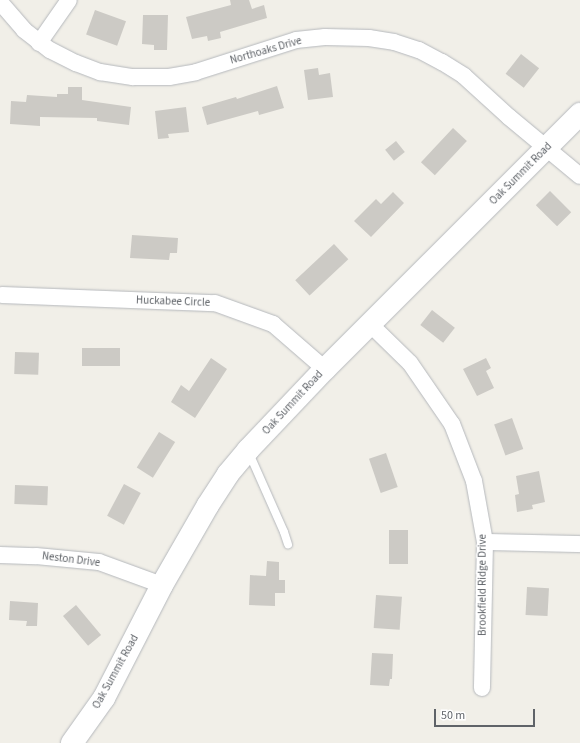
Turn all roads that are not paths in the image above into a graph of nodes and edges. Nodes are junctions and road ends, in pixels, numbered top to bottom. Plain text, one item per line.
1 (69, 0) edge
2 (0, 2) edge
3 (39, 43) junction
4 (580, 114) edge
5 (547, 148) junction
6 (580, 176) edge
7 (2, 295) dead end
8 (371, 324) junction
9 (325, 369) junction
10 (248, 450) junction
11 (485, 542) junction
12 (288, 544) dead end
13 (580, 544) edge
14 (0, 555) edge
15 (162, 585) junction
16 (482, 688) dead end
17 (72, 743) edge

1 - 3 street
2 - 3 street, Northoaks Drive
3 - 5 street, Northoaks Drive
4 - 5 main road, Oak Summit Road
5 - 6 street, Northoaks Drive
5 - 8 main road, Oak Summit Road
7 - 9 street, Huckabee Circle
8 - 9 main road, Oak Summit Road
8 - 11 street, Brookfield Ridge Drive
9 - 10 main road, Oak Summit Road
10 - 12 lane
10 - 15 main road, Oak Summit Road
11 - 13 street
11 - 16 street, Brookfield Ridge Drive
14 - 15 street, Neston Drive
15 - 17 main road, Oak Summit Road

